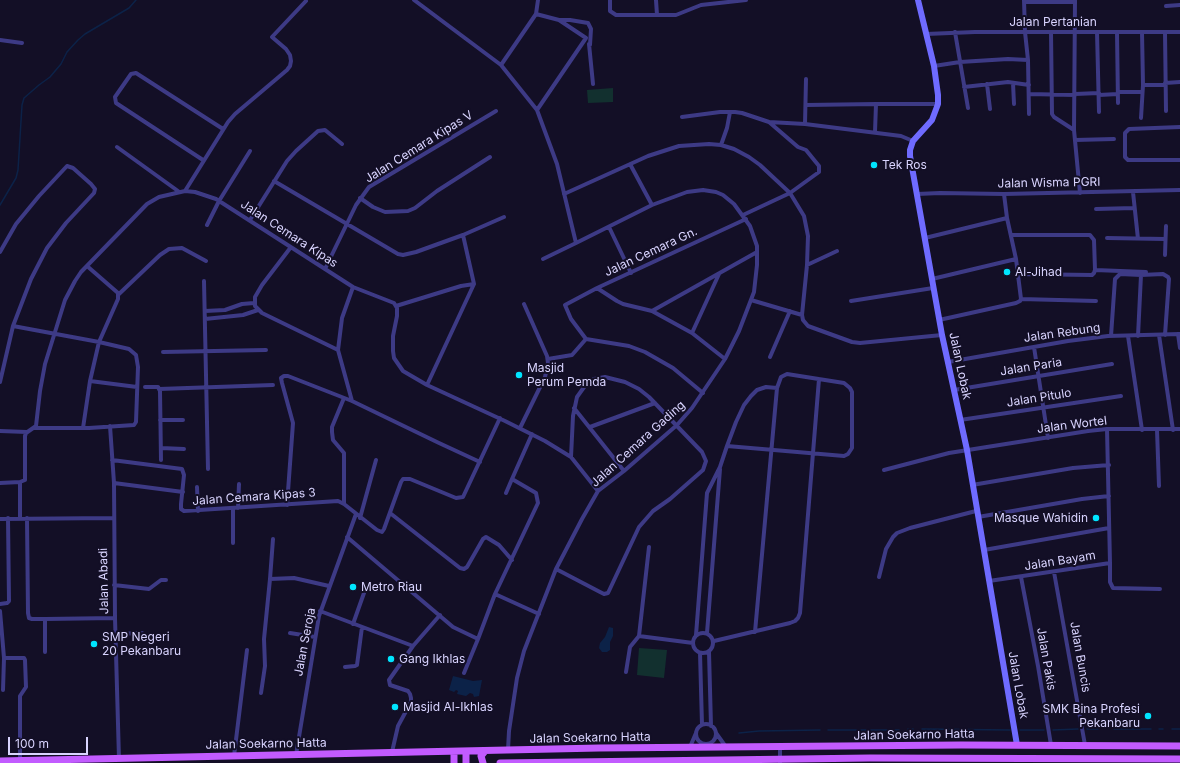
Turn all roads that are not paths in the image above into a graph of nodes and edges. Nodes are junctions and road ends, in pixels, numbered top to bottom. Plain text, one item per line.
1 (416, 0) edge
2 (538, 0) edge
3 (610, 0) edge
4 (656, 0) edge
5 (746, 0) edge
6 (918, 0) edge
7 (1176, 0) edge
8 (306, 1) edge
9 (1024, 1) edge
10 (1075, 1) edge
11 (1178, 5) edge
12 (1166, 6) dead end
13 (536, 14) junction
14 (657, 15) junction
15 (560, 20) junction
16 (956, 32) junction
17 (1025, 32) junction
18 (1051, 32) junction
19 (1074, 32) junction
20 (1097, 32) junction
21 (1117, 32) junction
22 (1142, 32) junction
23 (1165, 32) junction
24 (1180, 32) edge
25 (926, 34) junction
26 (586, 38) junction
27 (0, 40) edge
28 (22, 43) dead end
29 (590, 45) junction
30 (1028, 60) junction
31 (960, 62) junction
32 (501, 65) junction
33 (934, 66) junction
34 (806, 78) dead end
35 (1180, 82) edge
36 (1013, 83) junction
37 (593, 84) dead end
38 (987, 84) junction
39 (1165, 84) junction
40 (1029, 85) junction
41 (1143, 85) junction
42 (964, 86) junction
43 (1142, 92) junction
44 (1118, 93) junction
45 (1029, 94) junction
46 (1099, 94) junction
47 (1052, 95) junction
48 (1075, 95) junction
49 (1118, 103) dead end
50 (876, 104) junction
51 (938, 104) junction
52 (1014, 104) dead end
53 (806, 105) junction
54 (968, 108) dead end
55 (990, 109) dead end
56 (537, 110) junction
57 (496, 111) dead end
58 (1166, 111) dead end
59 (730, 112) junction
60 (1099, 112) dead end
61 (1029, 114) dead end
62 (682, 117) dead end
63 (1141, 118) dead end
64 (769, 122) junction
65 (805, 124) junction
66 (1180, 127) edge
67 (223, 129) junction
68 (1074, 130) junction
69 (875, 132) junction
70 (1114, 139) dead end
71 (1075, 140) junction
72 (913, 142) junction
73 (342, 144) dead end
74 (721, 145) junction
75 (117, 147) dead end
76 (250, 151) dead end
77 (490, 157) dead end
78 (203, 160) junction
79 (1180, 160) edge
80 (630, 164) junction
81 (274, 181) junction
82 (185, 190) junction
83 (1180, 190) edge
84 (178, 191) junction
85 (1132, 192) junction
86 (1080, 193) junction
87 (564, 194) junction
88 (790, 194) junction
89 (917, 194) junction
90 (1004, 194) junction
91 (360, 198) junction
92 (219, 201) junction
93 (652, 205) junction
94 (1134, 208) junction
95 (1096, 209) dead end
96 (743, 215) junction
97 (504, 216) dead end
98 (1007, 218) junction
99 (746, 219) junction
100 (250, 220) junction
101 (347, 223) junction
102 (207, 226) dead end
103 (1166, 226) dead end
104 (609, 227) junction
105 (463, 235) junction
106 (1012, 235) junction
107 (925, 238) junction
108 (1107, 238) dead end
109 (1138, 238) junction
110 (1165, 239) junction
111 (576, 243) junction
112 (291, 248) junction
113 (837, 250) dead end
114 (0, 252) edge
115 (757, 252) junction
116 (1164, 255) dead end
117 (543, 259) dead end
118 (1016, 259) junction
119 (206, 261) dead end
120 (807, 265) junction
121 (87, 266) junction
122 (325, 269) junction
123 (1095, 270) junction
124 (1162, 272) dead end
125 (631, 273) junction
126 (719, 274) junction
127 (1018, 274) junction
128 (1141, 275) junction
129 (932, 279) junction
130 (204, 281) dead end
131 (474, 284) junction
132 (353, 287) junction
133 (597, 288) junction
134 (933, 288) junction
135 (119, 294) junction
136 (1021, 299) junction
137 (751, 300) junction
138 (851, 301) dead end
139 (1096, 301) dead end
140 (254, 302) junction
141 (524, 304) dead end
142 (396, 306) junction
143 (234, 307) junction
144 (218, 310) junction
145 (258, 310) junction
146 (205, 311) junction
147 (652, 311) junction
148 (790, 311) junction
149 (802, 315) junction
150 (235, 316) junction
151 (218, 317) junction
152 (205, 319) junction
153 (939, 320) junction
154 (13, 326) junction
155 (54, 333) junction
156 (692, 333) junction
157 (942, 334) junction
158 (1179, 334) edge
159 (1159, 335) junction
160 (1165, 335) junction
161 (1111, 336) junction
162 (1128, 336) junction
163 (1138, 336) junction
164 (586, 339) junction
165 (99, 342) junction
166 (1034, 347) junction
167 (1180, 348) edge
168 (266, 350) dead end
169 (338, 350) junction
170 (206, 351) junction
171 (163, 352) dead end
172 (770, 357) dead end
173 (0, 358) edge
174 (548, 359) junction
175 (725, 359) junction
176 (5, 360) junction
177 (948, 362) junction
178 (1112, 364) dead end
179 (1039, 376) junction
180 (819, 379) junction
181 (90, 381) junction
182 (0, 382) edge
183 (273, 385) dead end
184 (427, 385) junction
185 (138, 387) junction
186 (145, 387) dead end
187 (206, 387) junction
188 (777, 388) junction
189 (159, 389) junction
190 (954, 390) junction
191 (703, 393) junction
192 (1121, 396) dead end
193 (344, 398) junction
194 (352, 401) junction
195 (655, 403) junction
196 (574, 408) junction
197 (1043, 408) junction
198 (500, 418) junction
199 (160, 420) junction
200 (183, 420) dead end
201 (960, 420) junction
202 (677, 425) junction
203 (110, 426) junction
204 (590, 427) junction
205 (34, 428) junction
206 (82, 428) junction
207 (520, 428) junction
208 (1107, 429) junction
209 (1180, 429) edge
210 (0, 430) edge
211 (1142, 430) junction
212 (1157, 430) junction
213 (1173, 430) junction
214 (28, 432) junction
215 (532, 434) junction
216 (1048, 438) junction
217 (727, 446) junction
218 (161, 448) junction
219 (184, 449) dead end
220 (771, 449) junction
221 (967, 450) junction
222 (812, 453) junction
223 (571, 457) junction
224 (112, 460) junction
225 (161, 460) dead end
226 (376, 460) dead end
227 (480, 462) junction
228 (1109, 465) junction
229 (720, 467) junction
230 (208, 469) dead end
231 (884, 470) dead end
232 (624, 471) junction
233 (512, 480) junction
234 (0, 482) edge
235 (20, 482) junction
236 (114, 483) junction
237 (239, 484) dead end
238 (972, 485) junction
239 (1159, 486) dead end
240 (197, 487) dead end
241 (598, 491) junction
242 (183, 492) junction
243 (506, 493) dead end
244 (1109, 496) junction
245 (344, 504) junction
246 (287, 505) junction
247 (235, 508) junction
248 (198, 511) junction
249 (390, 513) junction
250 (977, 514) junction
251 (358, 516) junction
252 (0, 518) edge
253 (8, 518) junction
254 (20, 518) junction
255 (27, 518) junction
256 (113, 518) junction
257 (1109, 528) junction
258 (347, 537) junction
259 (273, 539) dead end
260 (233, 543) dead end
261 (649, 548) dead end
262 (984, 550) junction
263 (512, 560) junction
264 (1110, 563) junction
265 (556, 569) junction
266 (1054, 572) junction
267 (879, 576) dead end
268 (1021, 577) junction
269 (270, 579) junction
270 (166, 580) dead end
271 (989, 581) junction
272 (114, 585) junction
273 (329, 586) junction
274 (1160, 589) dead end
275 (364, 593) dead end
276 (495, 594) junction
277 (0, 604) edge
278 (0, 611) edge
279 (320, 611) junction
280 (539, 614) junction
281 (440, 615) junction
282 (115, 618) junction
283 (44, 619) junction
284 (353, 624) junction
285 (362, 627) junction
286 (754, 632) junction
287 (142, 633) dead end
288 (290, 633) dead end
289 (707, 633) junction
290 (115, 634) junction
291 (696, 635) junction
292 (639, 636) junction
293 (315, 637) junction
294 (478, 639) junction
295 (714, 641) junction
296 (693, 643) junction
297 (413, 646) junction
298 (247, 650) dead end
299 (44, 652) dead end
300 (709, 652) junction
301 (700, 653) junction
302 (4, 658) junction
303 (345, 667) dead end
304 (626, 672) dead end
305 (464, 673) dead end
306 (1, 674) edge
307 (3, 690) dead end
308 (261, 693) dead end
309 (702, 725) junction
310 (711, 726) junction
311 (697, 732) junction
312 (716, 732) junction
313 (1017, 745) junction
314 (1051, 745) junction
315 (1085, 745) junction
316 (780, 746) junction
317 (1180, 746) edge
318 (690, 747) junction
319 (726, 747) junction
320 (508, 750) junction
321 (466, 751) junction
322 (485, 751) junction
323 (392, 752) junction
324 (454, 752) junction
325 (296, 755) junction
326 (234, 756) junction
327 (119, 759) junction
328 (1180, 759) edge
329 (966, 760) edge
330 (0, 761) edge
331 (20, 761) junction
332 (780, 761) edge
333 (845, 761) edge
334 (1016, 761) edge
335 (1130, 761) edge
336 (626, 762) edge
337 (454, 763) edge
338 (466, 763) edge
339 (484, 763) edge
340 (500, 763) edge

1 - 32 street
2 - 13 street
3 - 14 street
4 - 14 street
5 - 14 street
6 - 25 main road
7 - 11 street
8 - 67 street
9 - 10 street
9 - 17 street
10 - 19 street
11 - 12 street
13 - 15 street
13 - 32 street
15 - 26 street
15 - 29 street
16 - 17 street, Jalan Pertanian
16 - 25 street, Jalan Pertanian
16 - 31 street
17 - 18 street, Jalan Pertanian
17 - 30 street
18 - 19 street, Jalan Pertanian
18 - 47 street
19 - 20 street, Jalan Pertanian
19 - 48 street
20 - 21 street, Jalan Pertanian
20 - 46 street
21 - 22 street, Jalan Pertanian
21 - 44 street
22 - 23 street, Jalan Pertanian
22 - 41 street
23 - 24 street, Jalan Pertanian
23 - 39 street
25 - 33 main road
26 - 29 street
26 - 56 street
27 - 28 street
29 - 37 street
30 - 31 street
30 - 40 street
31 - 33 street
31 - 42 street
32 - 56 street
33 - 51 main road
34 - 53 street
35 - 39 street
36 - 38 street
36 - 40 street
36 - 52 street
38 - 42 street
38 - 55 street
39 - 41 street
39 - 58 street
40 - 45 street
41 - 43 street
42 - 54 street
43 - 44 street
43 - 63 street
44 - 46 street
44 - 49 street
45 - 47 street
45 - 61 street
46 - 48 street
46 - 60 street
47 - 48 street
47 - 68 street
48 - 68 street
50 - 51 street
50 - 53 street
50 - 69 street
51 - 72 main road
53 - 65 street
56 - 87 street
57 - 91 street, Jalan Cemara Kipas V
59 - 62 street
59 - 64 street
59 - 74 street
64 - 65 street
64 - 88 street
65 - 69 street
66 - 79 street
67 - 78 street
67 - 78 street
68 - 71 street
69 - 72 street
70 - 71 street
71 - 86 street
72 - 89 main road, Jalan Lobak
73 - 81 street
74 - 80 street
74 - 88 street
75 - 84 street
76 - 92 street
77 - 91 street
78 - 82 street
80 - 87 street
80 - 93 street
81 - 100 street
81 - 101 street
82 - 84 street, Jalan Cemara Kipas
82 - 92 street, Jalan Cemara Kipas
83 - 85 street, Jalan Wisma PGRI
84 - 121 street, Jalan Cemara Kipas
85 - 86 street, Jalan Wisma PGRI
85 - 94 street
86 - 90 street, Jalan Wisma PGRI
87 - 111 street
88 - 96 street
88 - 120 street
89 - 90 street, Jalan Wisma PGRI
89 - 107 main road, Jalan Lobak
90 - 98 street
91 - 101 street, Jalan Cemara Kipas V
92 - 100 street, Jalan Cemara Kipas
92 - 102 street
93 - 96 street, Jalan Cemara Gading
93 - 104 street, Jalan Cemara Gading
94 - 95 street
94 - 109 street
96 - 99 street, Jalan Cemara Gading
97 - 105 street
98 - 106 street
98 - 107 street
99 - 115 street, Jalan Cemara Gading
99 - 125 street, Jalan Cemara Gn.
100 - 112 street, Jalan Cemara Kipas
101 - 105 street
101 - 122 street, Jalan Cemara Kipas V
103 - 110 street
104 - 111 street, Jalan Cemara Gading
104 - 125 street
105 - 131 street
106 - 118 street
106 - 123 street
107 - 129 main road, Jalan Lobak
108 - 109 street
109 - 110 street
110 - 116 street
111 - 117 street, Jalan Cemara Gading
112 - 122 street, Jalan Cemara Kipas
112 - 140 street
113 - 120 street
114 - 154 street
115 - 126 street
115 - 137 street, Jalan Cemara Gading
118 - 127 street
118 - 129 street
119 - 135 street
120 - 149 street
121 - 135 street
121 - 155 street, Jalan Cemara Kipas
122 - 132 street, Jalan Cemara Kipas
123 - 124 street
123 - 127 street
125 - 133 street, Jalan Cemara Gn.
126 - 147 street
126 - 156 street
127 - 136 street
128 - 160 street
128 - 161 street
128 - 163 street
129 - 134 main road, Jalan Lobak
130 - 146 street
131 - 142 street
131 - 184 street
132 - 142 street, Jalan Cemara Kipas
132 - 169 street
133 - 147 street
133 - 164 street, Jalan Cemara Gn.
134 - 138 street
134 - 153 main road, Jalan Lobak
135 - 165 street
136 - 139 street
136 - 153 street
137 - 148 street
137 - 175 street, Jalan Cemara Gading
140 - 143 street
140 - 145 street
141 - 174 street
142 - 184 street
143 - 144 street
143 - 150 street
144 - 146 street
144 - 151 street
145 - 150 street
145 - 169 street
146 - 152 street
147 - 156 street
148 - 149 street
148 - 172 street
149 - 157 street
150 - 151 street
151 - 152 street
152 - 170 street
153 - 157 main road, Jalan Lobak
154 - 155 street
154 - 176 street
155 - 165 street
155 - 205 street, Jalan Cemara Kipas
156 - 175 street
157 - 177 main road, Jalan Lobak
158 - 160 street, Jalan Rebung
158 - 167 street
159 - 160 street, Jalan Rebung
159 - 163 street, Jalan Rebung
159 - 213 street
161 - 162 street, Jalan Rebung
161 - 166 street, Jalan Rebung
162 - 163 street, Jalan Rebung
162 - 211 street
164 - 174 street
164 - 191 street
165 - 181 street
165 - 185 street
166 - 177 street, Jalan Rebung
166 - 179 street
168 - 170 street
169 - 194 street
170 - 171 street
170 - 187 street
173 - 176 street
174 - 207 street
175 - 191 street, Jalan Cemara Gading
176 - 182 street
177 - 190 main road, Jalan Lobak
178 - 179 street, Jalan Paria
179 - 190 street, Jalan Paria
179 - 197 street
180 - 188 street
180 - 222 street
180 - 222 street
181 - 185 street
181 - 206 street
183 - 187 street
184 - 198 street
185 - 203 street
186 - 189 street
187 - 189 street
187 - 230 street
188 - 217 street
188 - 220 street
189 - 199 street
190 - 201 main road, Jalan Lobak
191 - 202 street, Jalan Cemara Gading
192 - 197 street, Jalan Pitulo
193 - 194 street
193 - 245 street
193 - 246 street
194 - 227 street
195 - 196 street
195 - 202 street
195 - 204 street
196 - 204 street
196 - 223 street
197 - 201 street, Jalan Pitulo
197 - 216 street
198 - 207 street
198 - 227 street
199 - 200 street
199 - 218 street
201 - 221 main road, Jalan Lobak
202 - 232 street, Jalan Cemara Gading
202 - 265 street
203 - 206 street
203 - 224 street, Jalan Abadi
204 - 232 street
205 - 206 street
205 - 214 street
207 - 215 street
208 - 211 street, Jalan Wortel
208 - 216 street, Jalan Wortel
208 - 228 street
209 - 213 street, Jalan Wortel
210 - 214 street
211 - 212 street, Jalan Wortel
212 - 213 street, Jalan Wortel
212 - 239 street
214 - 235 street
215 - 223 street
215 - 233 street
216 - 221 street, Jalan Wortel
217 - 220 street
217 - 229 street
218 - 219 street
218 - 225 street
220 - 222 street
220 - 286 street
221 - 231 street, Jalan Wortel
221 - 238 main road, Jalan Lobak
222 - 286 street
223 - 241 street
224 - 236 street, Jalan Abadi
224 - 242 street, Jalan Cemara Kipas 3
226 - 251 street, Jalan Seroja
227 - 249 street
228 - 238 street
228 - 244 street
229 - 289 street
229 - 291 street
232 - 241 street, Jalan Cemara Gading
233 - 243 street
233 - 263 street
234 - 235 street
235 - 254 street
236 - 242 street
236 - 256 street, Jalan Abadi
237 - 247 street
238 - 250 main road, Jalan Lobak
240 - 248 street
241 - 265 street, Jalan Cemara Gading
242 - 248 street, Jalan Cemara Kipas 3
244 - 250 street
244 - 257 street
245 - 246 street, Jalan Cemara Kipas 3
245 - 251 street
246 - 247 street, Jalan Cemara Kipas 3
247 - 248 street, Jalan Cemara Kipas 3
247 - 260 street
249 - 251 street
249 - 263 street
250 - 262 main road, Jalan Lobak
250 - 267 street
251 - 258 street, Jalan Seroja
252 - 253 street
253 - 254 street
253 - 277 street
254 - 255 street
255 - 256 street
255 - 283 street
256 - 272 street, Jalan Abadi
257 - 262 street
257 - 264 street
258 - 273 street, Jalan Seroja
258 - 281 street
259 - 269 street
261 - 292 street
262 - 271 main road, Jalan Lobak
263 - 276 street
264 - 266 street, Jalan Bayam
264 - 274 street, Jalan Bayam
265 - 280 street, Jalan Cemara Gading
266 - 268 street, Jalan Bayam
266 - 315 street, Jalan Buncis
268 - 271 street, Jalan Bayam
268 - 314 street, Jalan Pakis
269 - 273 street
269 - 308 street
270 - 272 street
271 - 313 main road, Jalan Lobak
272 - 282 street, Jalan Abadi
273 - 279 street, Jalan Seroja
275 - 284 street
276 - 280 street
276 - 294 street
278 - 302 street
279 - 284 street
279 - 293 street, Jalan Seroja
280 - 320 street, Jalan Cemara Gading
281 - 294 street
281 - 297 street
282 - 283 street
282 - 290 street, Jalan Abadi
283 - 299 street
284 - 285 street
285 - 297 street
285 - 303 street
286 - 295 street
287 - 290 street
288 - 293 street
289 - 291 street
289 - 295 street
290 - 327 street, Jalan Abadi
291 - 296 street
292 - 296 street
292 - 304 street
293 - 325 street, Jalan Seroja
294 - 305 street
295 - 300 street
296 - 301 street
297 - 323 street
298 - 326 street
300 - 301 street
300 - 310 street
301 - 309 street
302 - 306 street
302 - 331 street
306 - 307 street
309 - 310 street
309 - 311 street
310 - 312 street
311 - 312 street
311 - 318 street
312 - 319 street
313 - 314 main road, Jalan Soekarno Hatta
313 - 316 main road, Jalan Soekarno Hatta
314 - 315 main road, Jalan Soekarno Hatta
315 - 317 main road, Jalan Soekarno Hatta
316 - 319 main road, Jalan Soekarno Hatta
316 - 332 street
318 - 319 main road, Jalan Soekarno Hatta
318 - 320 main road, Jalan Soekarno Hatta
320 - 322 main road, Jalan Soekarno Hatta
321 - 322 main road, Jalan Soekarno Hatta
321 - 324 main road, Jalan Soekarno Hatta
321 - 338 main road
322 - 339 main road
323 - 324 main road, Jalan Soekarno Hatta
323 - 325 main road, Jalan Soekarno Hatta
324 - 337 main road
325 - 326 main road, Jalan Soekarno Hatta
326 - 327 main road, Jalan Soekarno Hatta
327 - 331 main road, Jalan Soekarno Hatta
328 - 335 main road, Jalan Soekarno Hatta
329 - 333 main road, Jalan Soekarno Hatta
329 - 334 main road, Jalan Soekarno Hatta
330 - 331 main road, Jalan Soekarno Hatta
332 - 333 main road, Jalan Soekarno Hatta
332 - 336 main road, Jalan Soekarno Hatta
334 - 335 main road, Jalan Soekarno Hatta
336 - 340 main road, Jalan Soekarno Hatta

